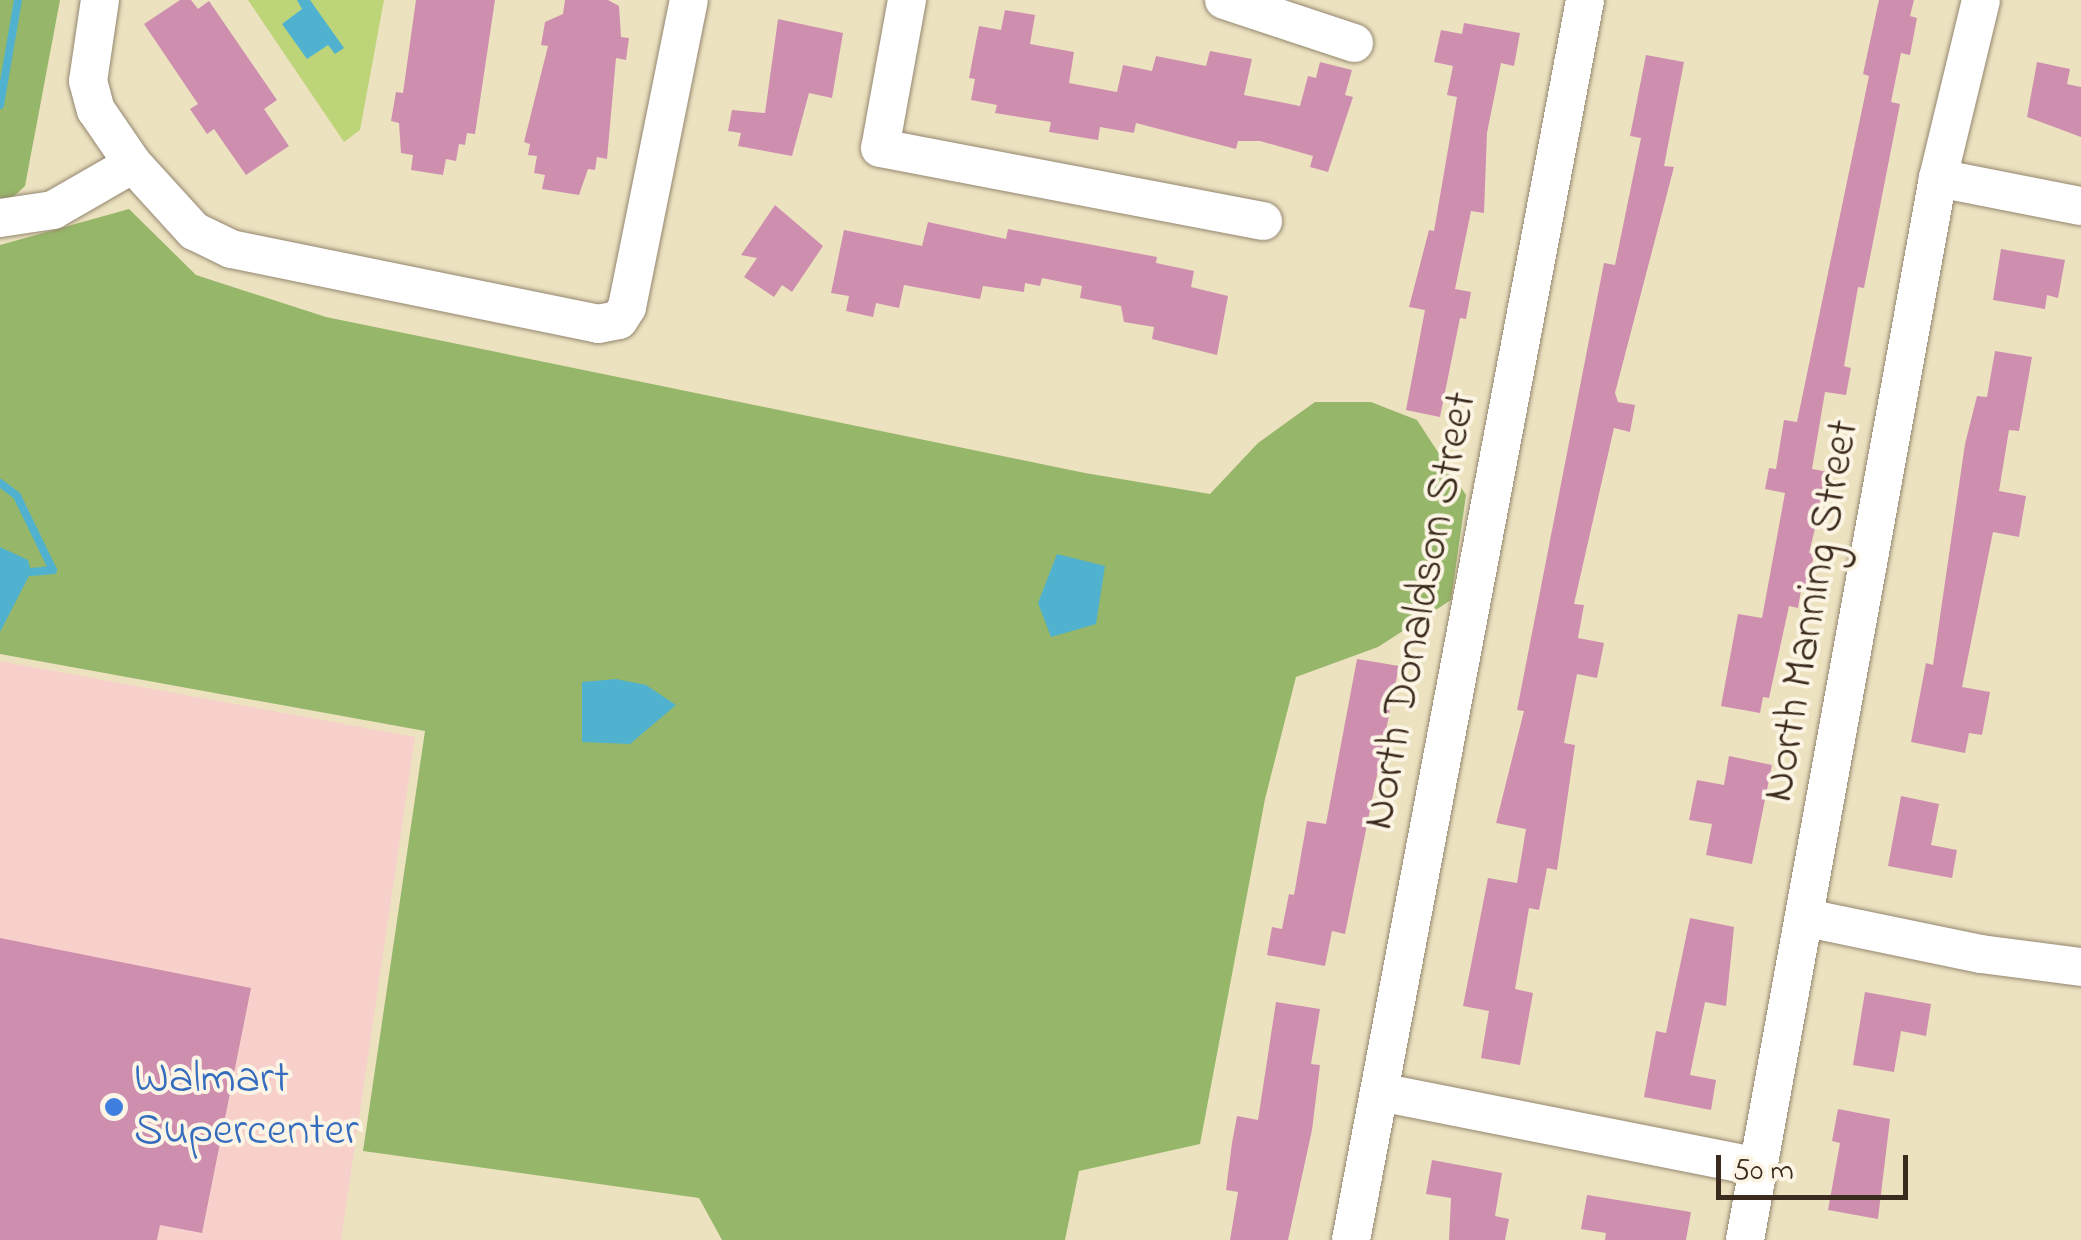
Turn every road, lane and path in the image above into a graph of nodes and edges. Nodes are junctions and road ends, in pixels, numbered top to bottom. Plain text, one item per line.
1 (100, 0) edge
2 (689, 0) edge
3 (907, 0) edge
4 (1224, 0) edge
5 (1585, 0) edge
6 (1981, 0) edge
7 (1354, 42) dead end
8 (133, 164) junction
9 (1938, 178) junction
10 (2081, 206) edge
11 (0, 218) edge
12 (1264, 221) dead end
13 (1807, 918) junction
14 (2081, 967) edge
15 (1380, 1092) junction
16 (1759, 1167) junction
17 (1351, 1240) edge
18 (1745, 1240) edge

1 - 8 street
2 - 8 street
3 - 12 street
4 - 7 street
5 - 15 street, North Donaldson Street
6 - 9 street, North Manning Street
8 - 11 street
9 - 10 street
9 - 13 street, North Manning Street
13 - 14 street
13 - 16 street, North Manning Street
15 - 16 street
15 - 17 street, North Donaldson Street
16 - 18 street, North Manning Street

